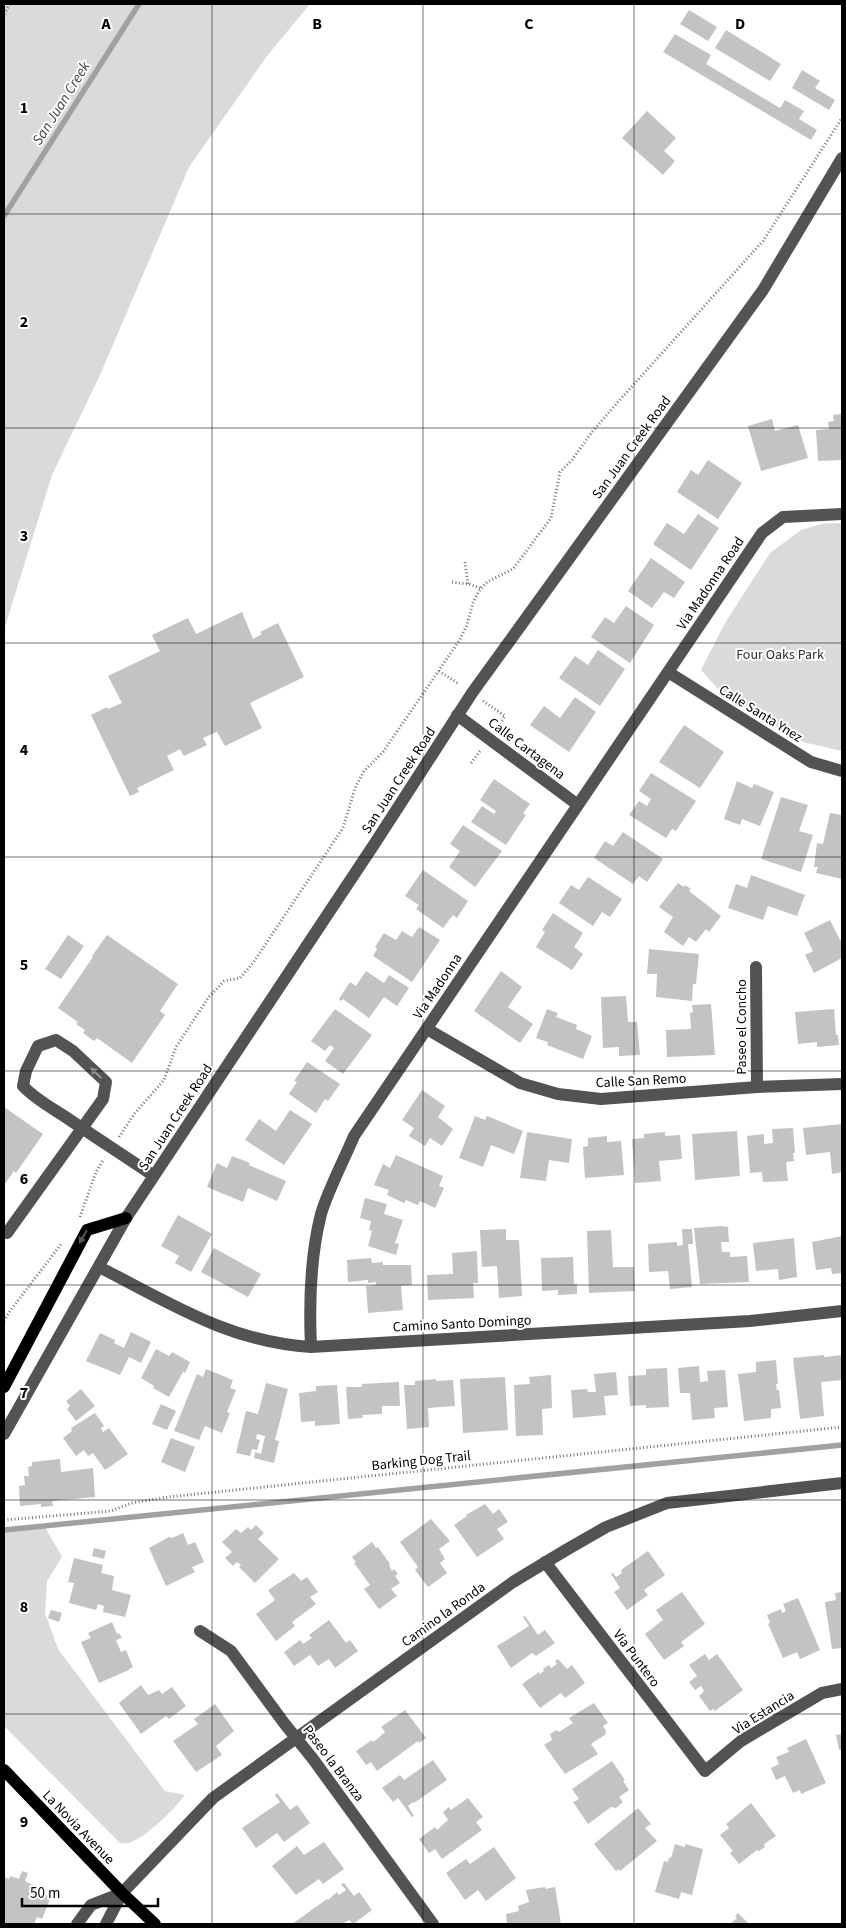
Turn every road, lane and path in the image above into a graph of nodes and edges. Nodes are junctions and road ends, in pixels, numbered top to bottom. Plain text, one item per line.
1 (10, 4) edge
2 (4, 14) edge
3 (842, 118) edge
4 (842, 158) edge
5 (842, 514) edge
6 (465, 562) dead end
7 (452, 582) dead end
8 (468, 584) junction
9 (481, 588) junction
10 (668, 672) junction
11 (457, 715) junction
12 (842, 771) edge
13 (578, 804) junction
14 (756, 967) dead end
15 (426, 1029) junction
16 (842, 1084) edge
17 (757, 1087) junction
18 (83, 1129) junction
19 (118, 1138) dead end
20 (106, 1156) dead end
21 (154, 1176) junction
22 (126, 1218) junction
23 (78, 1222) dead end
24 (7, 1233) dead end
25 (67, 1236) dead end
26 (99, 1267) junction
27 (842, 1312) edge
28 (4, 1321) edge
29 (311, 1347) junction
30 (4, 1387) edge
31 (842, 1427) edge
32 (4, 1434) edge
33 (842, 1483) edge
34 (4, 1520) edge
35 (545, 1562) junction
36 (200, 1631) dead end
37 (842, 1689) edge
38 (297, 1738) junction
39 (4, 1770) edge
40 (705, 1772) joint
41 (122, 1893) junction
42 (77, 1924) edge
43 (106, 1924) edge
44 (155, 1924) edge
45 (433, 1924) edge

1 - 2 path
3 - 9 path
4 - 11 street, San Juan Creek Road
5 - 10 street, Via Madonna Road
6 - 8 path
7 - 8 path
8 - 9 path
9 - 19 path
10 - 12 street, Calle Santa Ynez
10 - 13 street, Via Madonna
11 - 13 street, Calle Cartagena
11 - 21 street, San Juan Creek Road
13 - 15 street, Via Madonna
14 - 17 street, Paseo el Concho
15 - 17 street, Calle San Remo
15 - 29 street, Via Madonna
16 - 17 street, Calle San Remo
18 -> 18 street
18 - 21 street
18 - 24 street
20 - 23 path
21 - 22 street, San Juan Creek Road
22 - 26 street, San Juan Creek Road
22 -> 30 main road
25 - 28 path
26 - 29 street, Camino Santo Domingo
26 - 32 street, San Juan Creek Road
27 - 29 street, Camino Santo Domingo
31 - 34 path, Barking Dog Trail
33 - 35 street, Camino la Ronda
35 - 38 street, Camino la Ronda
35 - 40 street, Via Puntero
36 - 38 street, Paseo la Branza
37 - 40 street, Via Estancia
38 - 41 street, Camino la Ronda
38 - 45 street, Paseo la Branza
39 - 41 main road, La Novia Avenue
41 - 42 street, Camino la Ronda
41 - 43 street, Camino la Ronda
41 - 44 main road, La Novia Avenue

